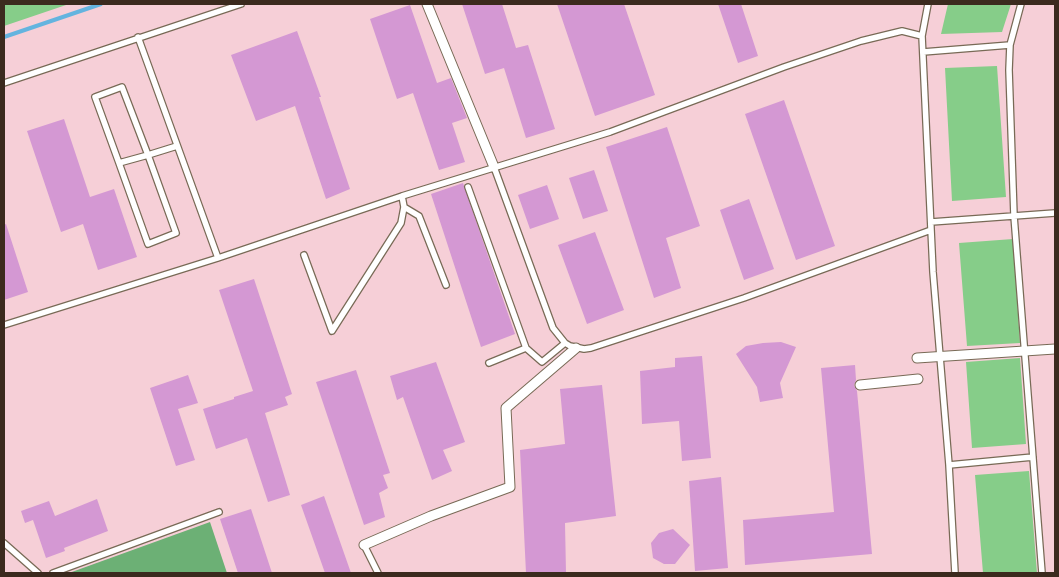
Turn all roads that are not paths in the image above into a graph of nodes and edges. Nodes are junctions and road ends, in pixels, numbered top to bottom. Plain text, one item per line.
1 (241, 4) edge
2 (427, 4) edge
3 (928, 4) edge
4 (1021, 4) edge
5 (922, 36) junction
6 (138, 37) junction
7 (1010, 45) junction
8 (923, 52) junction
9 (4, 83) edge
10 (177, 146) junction
11 (148, 155) junction
12 (119, 164) junction
13 (494, 167) junction
14 (468, 187) dead end
15 (402, 196) junction
16 (404, 207) junction
17 (1055, 213) edge
18 (1014, 216) junction
19 (931, 222) junction
20 (931, 230) junction
21 (304, 255) dead end
22 (218, 258) junction
23 (446, 285) dead end
24 (4, 325) edge
25 (565, 343) junction
26 (526, 348) junction
27 (576, 348) junction
28 (1055, 349) edge
29 (1025, 352) junction
30 (941, 357) junction
31 (917, 358) dead end
32 (489, 363) dead end
33 (918, 379) dead end
34 (860, 385) dead end
35 (1033, 457) junction
36 (949, 465) junction
37 (219, 512) dead end
38 (4, 543) edge
39 (364, 545) joint
40 (38, 573) edge
41 (53, 573) edge
42 (378, 573) edge
43 (955, 573) edge
44 (1042, 573) edge

1 - 6 lane
2 - 13 street
3 - 5 lane
4 - 7 lane
5 - 8 lane
5 - 13 lane
6 - 9 lane
6 - 10 lane
7 - 8 lane
7 - 18 lane
8 - 19 lane
10 - 11 lane
10 - 22 lane
11 - 12 lane
11 - 12 lane
11 - 12 lane
13 - 15 lane
13 - 25 lane
14 - 26 lane
15 - 16 lane
15 - 22 lane
16 - 21 lane
16 - 23 lane
17 - 18 lane
18 - 19 lane
18 - 29 lane
19 - 20 lane
20 - 27 lane
20 - 30 lane
22 - 24 lane
25 - 26 lane
25 - 27 lane
26 - 32 lane
27 - 39 street
28 - 29 street
29 - 30 street
29 - 35 lane
30 - 31 street
30 - 36 lane
33 - 34 street
35 - 36 lane
35 - 44 lane
36 - 43 lane
37 - 41 lane
38 - 40 lane
39 - 42 lane

